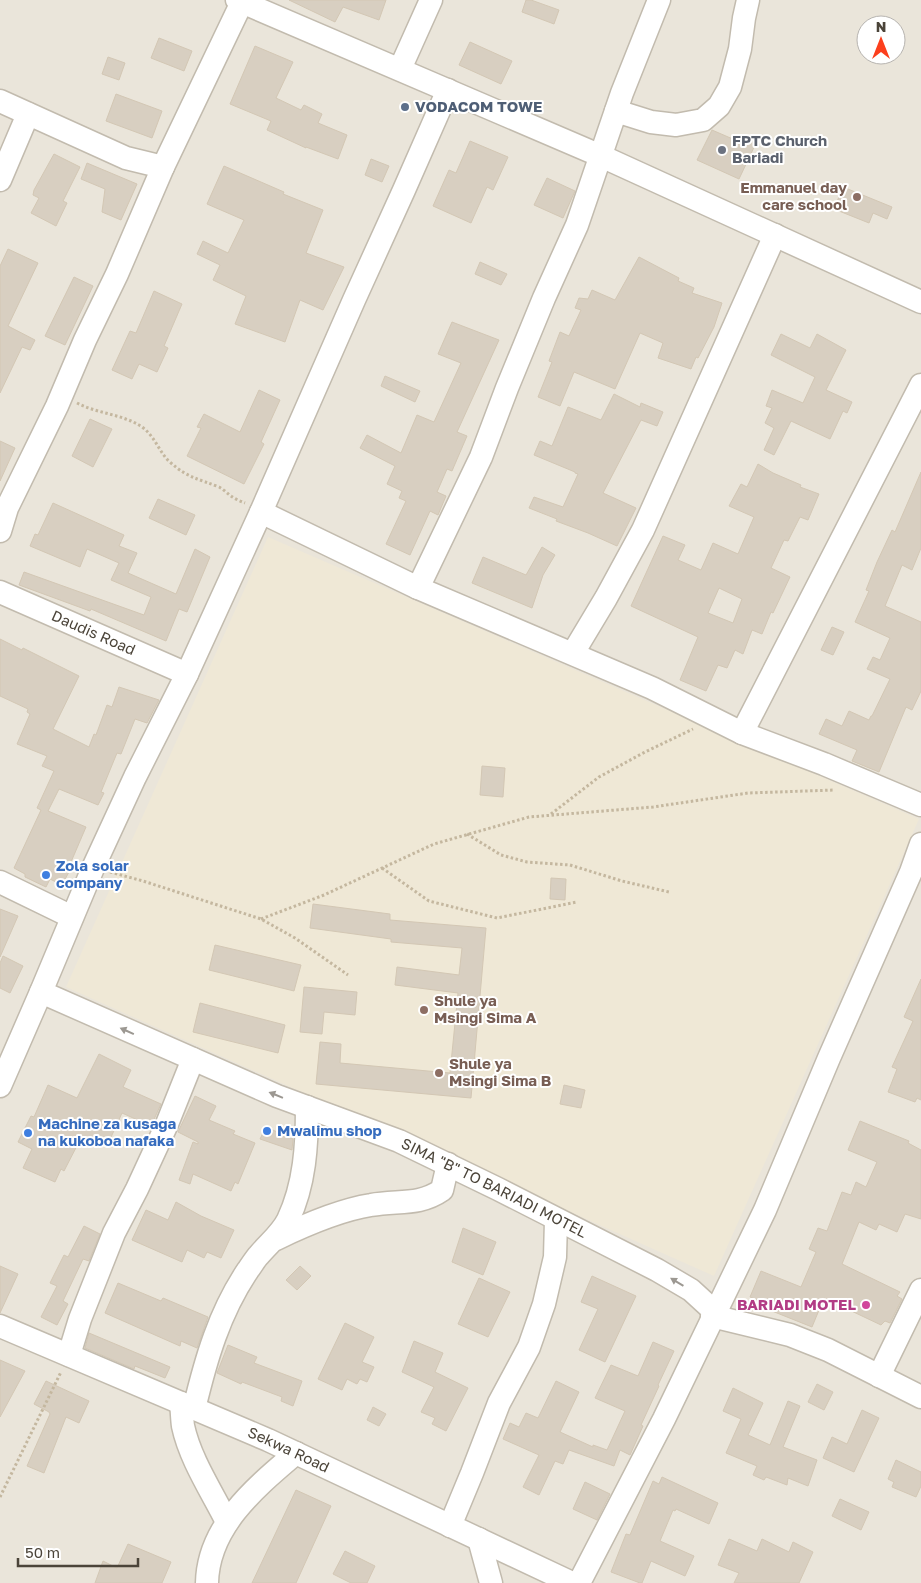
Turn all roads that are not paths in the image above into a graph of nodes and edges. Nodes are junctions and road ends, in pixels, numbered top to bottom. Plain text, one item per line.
1 (431, 0) edge
2 (659, 0) edge
3 (748, 0) edge
4 (240, 1) edge
5 (400, 69) junction
6 (448, 90) junction
7 (0, 101) edge
8 (616, 112) junction
9 (28, 114) junction
10 (601, 156) junction
11 (163, 167) junction
12 (0, 180) edge
13 (775, 235) junction
14 (921, 302) edge
15 (921, 385) edge
16 (261, 512) junction
17 (0, 531) edge
18 (418, 588) junction
19 (0, 592) edge
20 (573, 653) junction
21 (187, 674) junction
22 (742, 733) junction
23 (918, 798) edge
24 (921, 844) edge
25 (0, 882) edge
26 (72, 917) junction
27 (42, 992) junction
28 (193, 1059) junction
29 (0, 1086) edge
30 (308, 1107) junction
31 (448, 1164) junction
32 (556, 1220) junction
33 (275, 1240) junction
34 (921, 1290) edge
35 (714, 1314) junction
36 (0, 1326) edge
37 (68, 1355) junction
38 (879, 1376) junction
39 (921, 1397) edge
40 (188, 1406) junction
41 (296, 1453) junction
42 (227, 1522) junction
43 (450, 1526) junction
44 (479, 1540) junction
45 (207, 1583) edge
46 (491, 1583) edge
47 (572, 1583) edge
48 (579, 1583) edge

1 - 5 street
2 - 8 street
3 - 8 street
4 - 5 street
4 - 11 street
5 - 6 street
6 - 10 street
6 - 16 street
7 - 9 street
8 - 10 street
9 - 11 street
9 - 12 street
10 - 13 street
10 - 18 street
11 - 17 street
13 - 14 street
13 - 20 street
15 - 22 street
16 - 18 street
16 - 21 street
18 - 20 street
19 - 21 street, Daudis Road
20 - 22 street
21 - 26 street
22 - 23 street
24 - 35 street
25 - 26 street
26 - 27 street
28 -> 27 street, SIMA "B" TO BARIADI MOTEL
27 - 29 street
30 -> 28 street, SIMA "B" TO BARIADI MOTEL
28 - 37 street
30 - 31 street, SIMA "B" TO BARIADI MOTEL
30 - 33 street
31 - 32 street, SIMA "B" TO BARIADI MOTEL
31 - 33 street
35 -> 32 street, SIMA "B" TO BARIADI MOTEL
32 - 43 street
33 - 40 street
34 - 38 street
35 - 38 street
35 - 48 street
36 - 37 street, Sekwa Road
37 - 40 street, Sekwa Road
38 - 39 street
40 - 41 street, Sekwa Road
40 - 42 street
41 - 42 street
41 - 43 street, Sekwa Road
42 - 45 street
43 - 44 street, Sekwa Road
44 - 46 street
44 - 47 street, Sekwa Road

